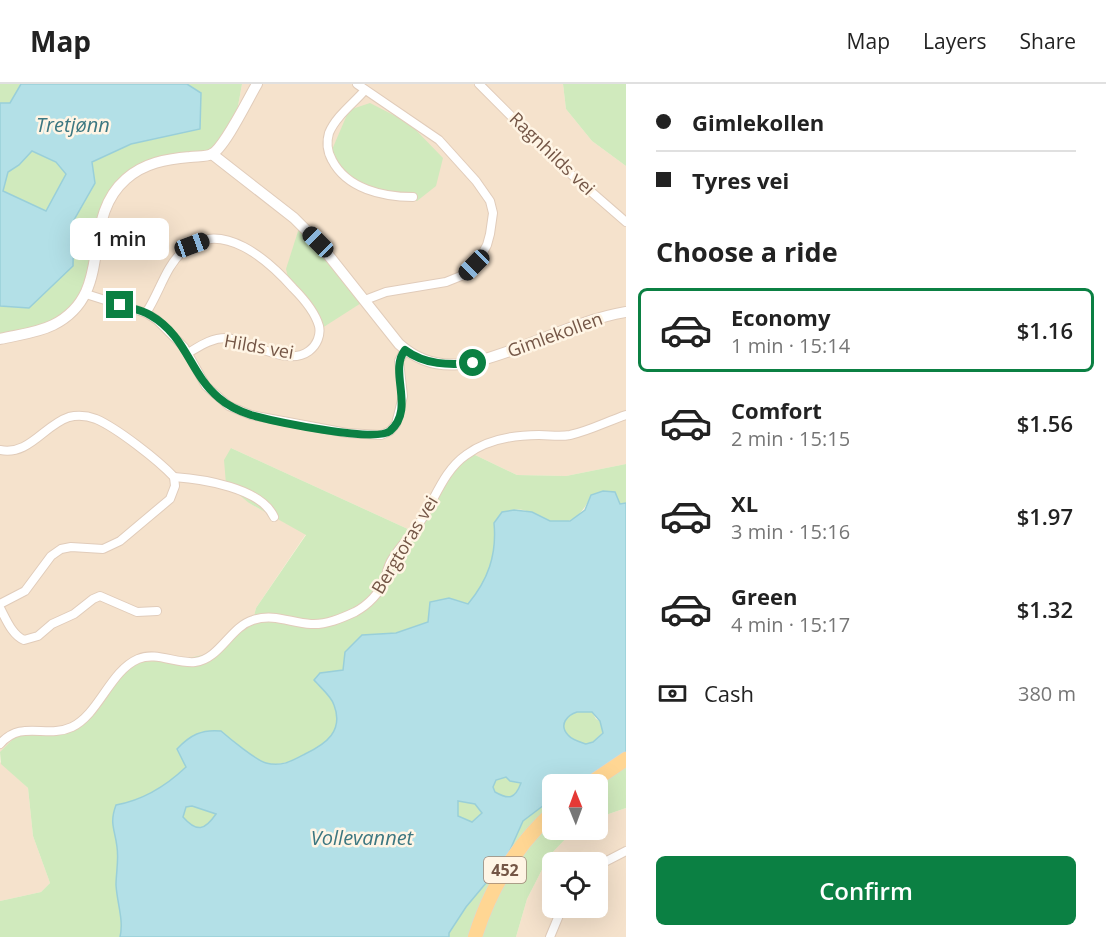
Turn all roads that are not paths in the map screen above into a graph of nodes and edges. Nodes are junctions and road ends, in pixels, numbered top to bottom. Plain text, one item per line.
1 (256, 84) edge
2 (357, 84) edge
3 (479, 84) edge
4 (365, 90) junction
5 (212, 154) junction
6 (413, 197) dead end
7 (626, 222) edge
8 (86, 294) junction
9 (364, 300) junction
10 (626, 312) edge
11 (146, 313) junction
12 (0, 339) edge
13 (405, 350) junction
14 (188, 353) junction
15 (626, 415) edge
16 (0, 450) edge
17 (174, 477) junction
18 (274, 517) dead end
19 (0, 606) edge
20 (157, 611) dead end
21 (0, 744) edge
22 (626, 759) edge
23 (604, 774) edge
24 (542, 823) edge
25 (626, 851) edge
26 (608, 860) edge
27 (558, 918) edge
28 (475, 937) edge
29 (550, 937) edge

1 - 5 street
2 - 4 street
3 - 7 street, Ragnhilds vei
4 - 6 street
4 - 9 street
5 - 8 street
5 - 9 street, Gimlekollen
8 - 11 street
8 - 12 street
9 - 13 street, Gimlekollen
10 - 13 street, Gimlekollen
11 - 14 street
11 - 14 street, Hilds vei
13 - 14 street
15 - 21 street, Bergtoras vei
16 - 17 street
17 - 18 street
17 - 19 street
19 - 20 street
22 - 23 main road
24 - 28 main road, 452
25 - 26 street
27 - 29 street

